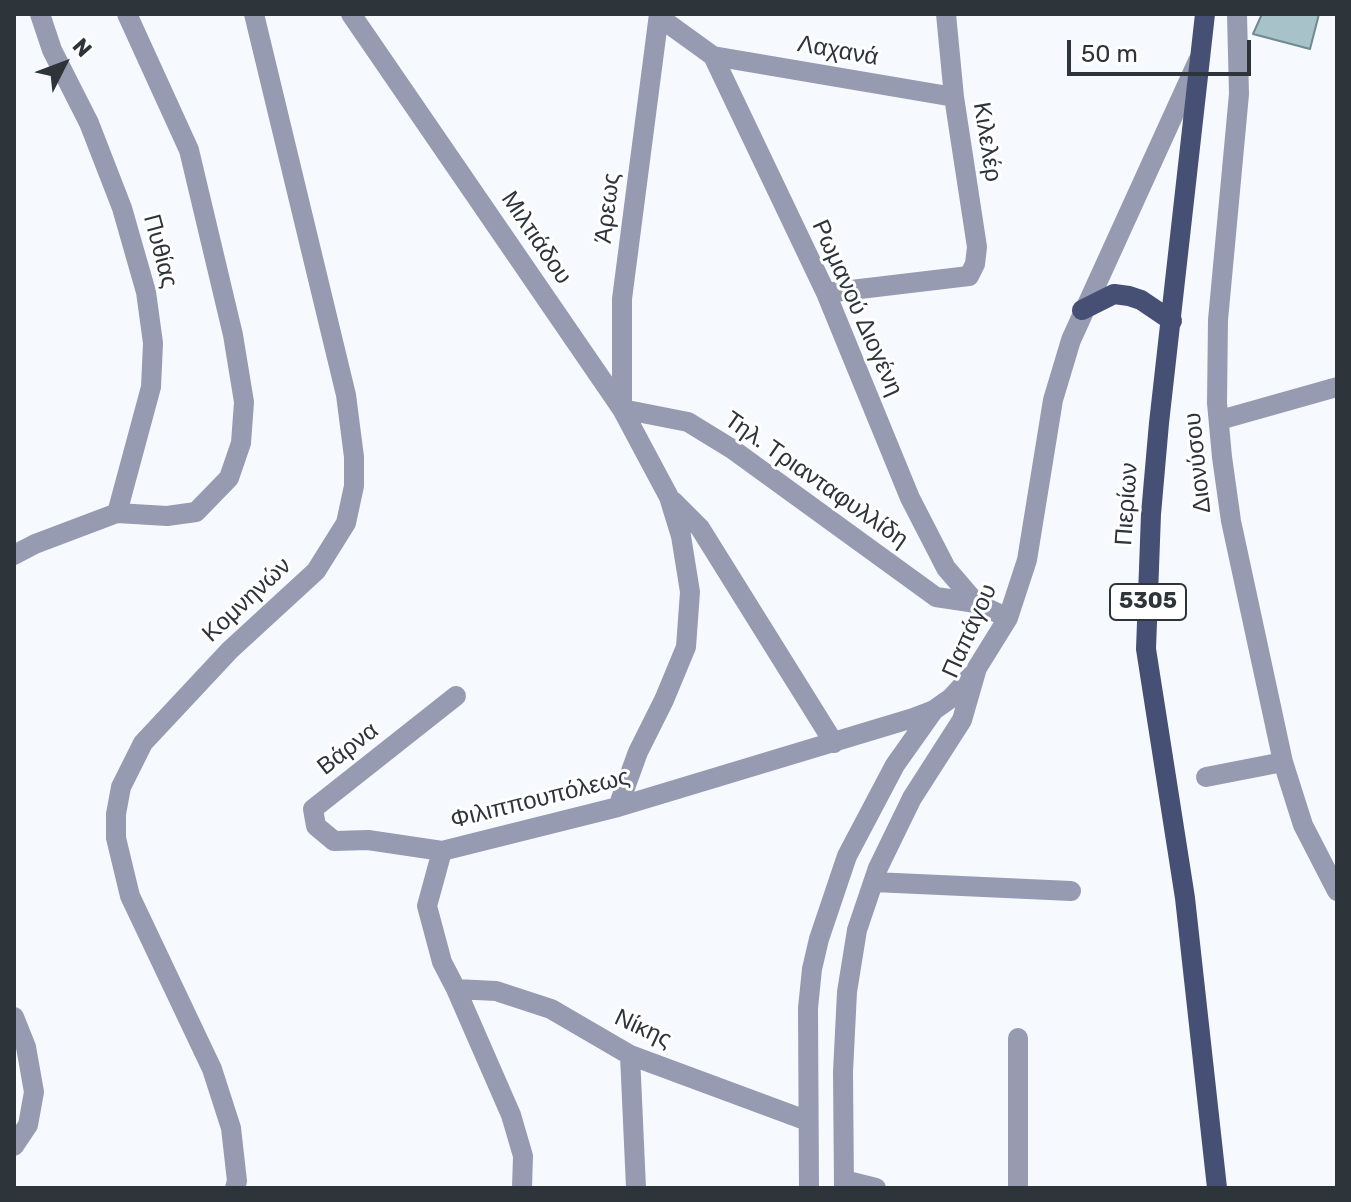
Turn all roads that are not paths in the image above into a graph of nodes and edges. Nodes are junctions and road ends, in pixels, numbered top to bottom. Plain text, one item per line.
1 (40, 14) edge
2 (127, 14) edge
3 (254, 14) edge
4 (351, 14) edge
5 (946, 14) edge
6 (1205, 14) edge
7 (1237, 14) edge
8 (659, 15) edge
9 (1201, 54) junction
10 (713, 56) junction
11 (954, 97) junction
12 (826, 293) junction
13 (1082, 310) junction
14 (1172, 321) junction
15 (1337, 387) edge
16 (622, 409) junction
17 (1220, 420) junction
18 (669, 497) junction
19 (117, 513) junction
20 (14, 555) edge
21 (976, 603) junction
22 (1008, 618) junction
23 (977, 668) junction
24 (456, 696) dead end
25 (934, 710) junction
26 (834, 743) junction
27 (1283, 762) junction
28 (1206, 777) dead end
29 (618, 807) junction
30 (442, 851) junction
31 (874, 882) junction
32 (1337, 890) edge
33 (1071, 891) dead end
34 (456, 989) junction
35 (14, 1017) edge
36 (1018, 1038) dead end
37 (630, 1055) junction
38 (808, 1121) junction
39 (14, 1146) edge
40 (844, 1184) edge
41 (235, 1188) edge
42 (522, 1188) edge
43 (636, 1188) edge
44 (809, 1188) edge
45 (876, 1188) edge
46 (1018, 1188) edge
47 (1217, 1188) edge

1 - 19 street, Πυθίας
2 - 19 street
3 - 41 street, Κομνηνών
4 - 16 street, Μιλτιάδου
5 - 11 street, Κιλελέρ
6 - 9 main road, Πιερίων / 5305
7 - 17 street, Διονύσου
8 - 10 street, Ρωμανού Διογένη
8 - 16 street, Άρεως
9 - 13 street, Παπάγου
9 - 14 main road, Πιερίων / 5305
10 - 11 street, Λαχανά
10 - 12 street, Ρωμανού Διογένη
11 - 12 street, Κιλελέρ
12 - 21 street, Ρωμανού Διογένη
13 - 14 main road
13 - 22 street, Παπάγου
14 - 47 main road, Πιερίων / 5305
15 - 17 street
16 - 18 street, Μιλτιάδου
16 - 21 street, Τηλ. Τριανταφυλλίδη
17 - 27 street, Διονύσου
18 - 26 street, Μιλτιάδου
18 - 29 street, Μιλτιάδου
19 - 20 street
21 - 22 street, Ρωμανού Διογένη
22 - 23 street, Παπάγου
23 - 25 street, Φιλιππουπόλεως
23 - 31 street, Παπάγου
24 - 30 street, Βάρνα
25 - 26 street, Φιλιππουπόλεως
25 - 38 street
26 - 29 street, Φιλιππουπόλεως
27 - 28 street
27 - 32 street, Διονύσου
29 - 30 street, Φιλιππουπόλεως
30 - 34 street, Φιλιππουπόλεως
31 - 33 street
31 - 40 street, Παπάγου
34 - 37 street, Νίκης
34 - 42 street, Φιλιππουπόλεως
35 - 39 street
36 - 46 street
37 - 38 street, Νίκης
37 - 43 street
38 - 44 street
40 - 45 street

